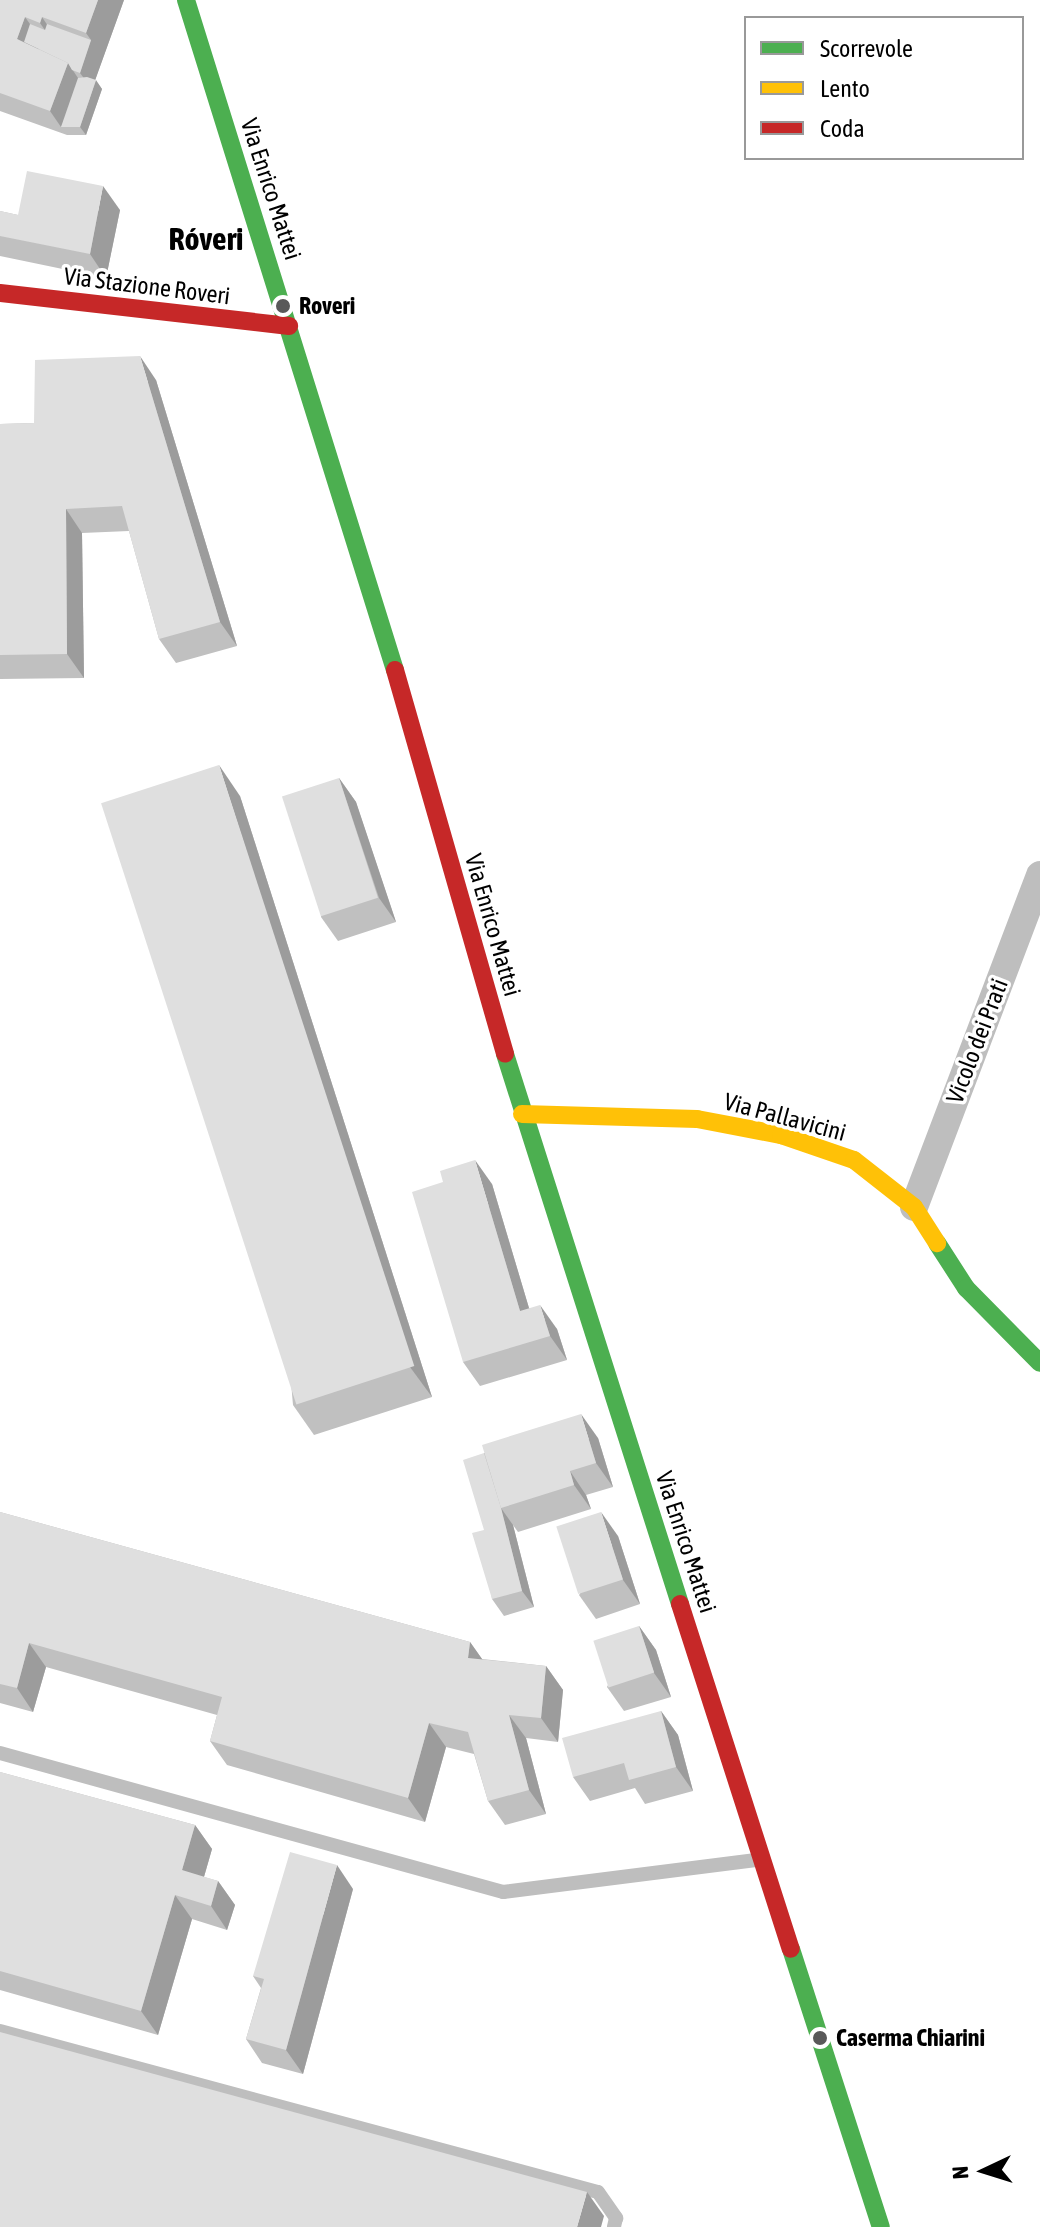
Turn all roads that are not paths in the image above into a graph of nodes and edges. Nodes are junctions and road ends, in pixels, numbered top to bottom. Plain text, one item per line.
1 (186, 0) edge
2 (0, 293) edge
3 (289, 326) junction
4 (1040, 875) edge
5 (522, 1114) junction
6 (914, 1207) junction
7 (1040, 1363) edge
8 (0, 1753) edge
9 (762, 1860) junction
10 (0, 2031) edge
11 (614, 2227) edge
12 (881, 2227) edge

1 - 3 main road, Via Enrico Mattei
2 - 3 main road, Via Stazione Roveri
3 - 5 main road, Via Enrico Mattei
4 - 6 street, Vicolo dei Prati
5 - 6 main road, Via Pallavicini
5 - 9 main road, Via Enrico Mattei
6 - 7 main road, Via Pallavicini
8 - 9 lane
9 - 12 main road, Via Enrico Mattei
10 - 11 lane

